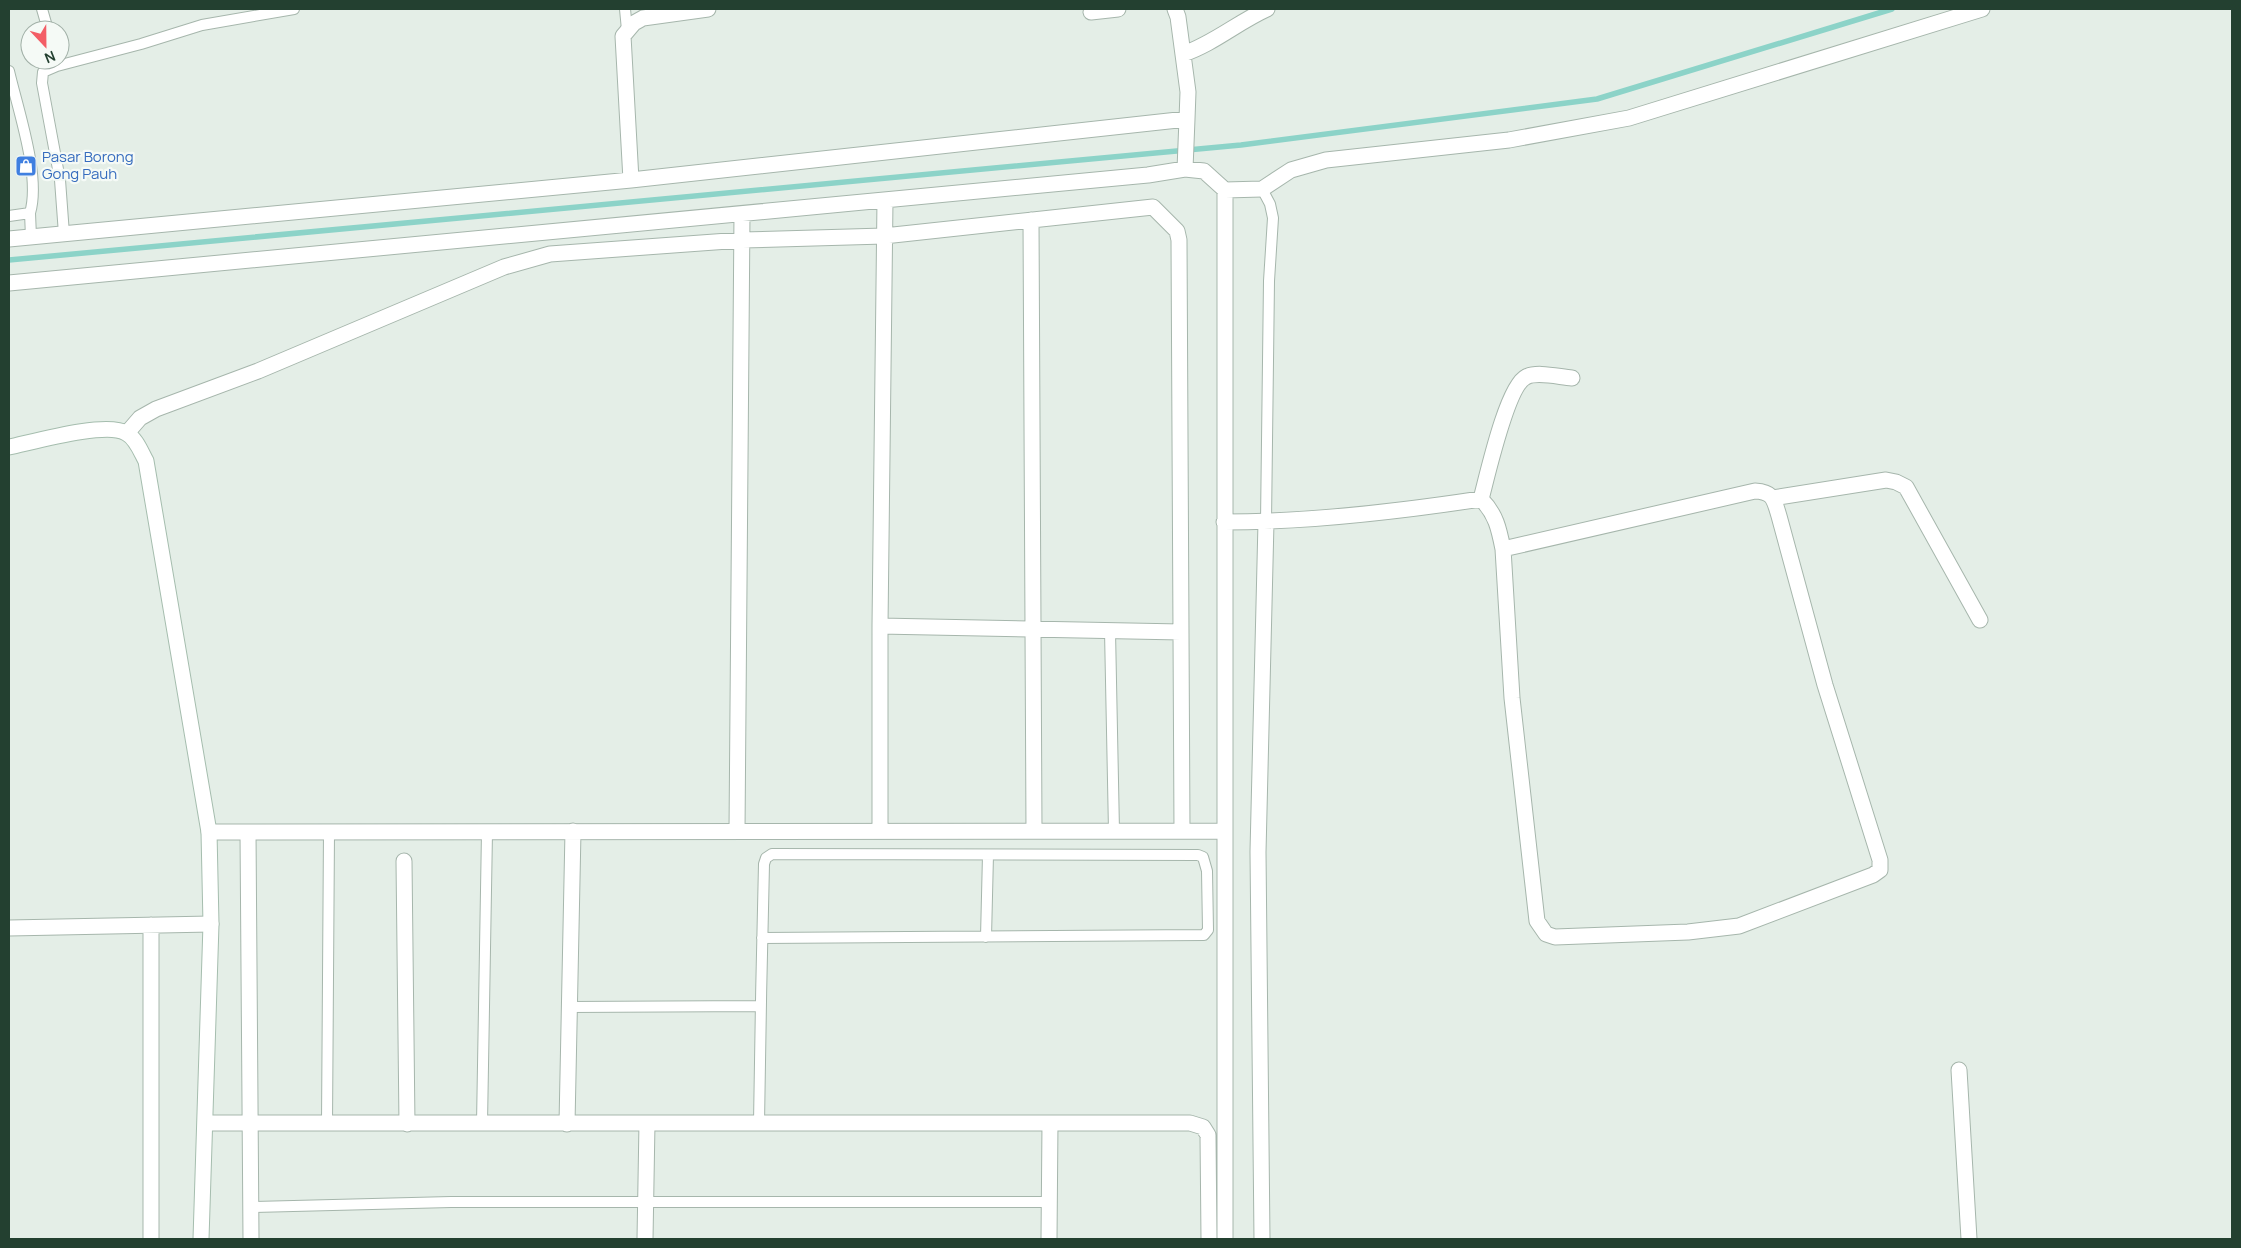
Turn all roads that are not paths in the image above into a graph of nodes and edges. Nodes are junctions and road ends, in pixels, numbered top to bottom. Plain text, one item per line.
1 (294, 9) edge
2 (625, 9) edge
3 (708, 9) edge
4 (1118, 9) edge
5 (1175, 9) edge
6 (1267, 9) edge
7 (1982, 9) edge
8 (1091, 12) dead end
9 (627, 30) junction
10 (1183, 54) junction
11 (70, 60) edge
12 (46, 70) edge
13 (9, 71) edge
14 (1188, 119) junction
15 (1185, 163) junction
16 (631, 180) junction
17 (1262, 189) junction
18 (1225, 190) junction
19 (885, 200) junction
20 (30, 213) junction
21 (742, 214) junction
22 (9, 216) edge
23 (1030, 220) junction
24 (64, 234) junction
25 (884, 236) junction
26 (31, 237) junction
27 (9, 238) edge
28 (742, 240) junction
29 (9, 283) edge
30 (1572, 378) dead end
31 (127, 433) junction
32 (9, 447) edge
33 (1773, 498) junction
34 (1481, 500) junction
35 (1224, 522) junction
36 (1266, 522) junction
37 (1503, 549) junction
38 (1980, 620) dead end
39 (880, 626) junction
40 (1032, 629) junction
41 (1110, 631) junction
42 (1181, 632) junction
43 (574, 831) junction
44 (737, 831) junction
45 (880, 831) junction
46 (1034, 831) junction
47 (1114, 831) junction
48 (1182, 831) junction
49 (1224, 831) junction
50 (209, 832) junction
51 (248, 832) junction
52 (329, 832) junction
53 (487, 832) junction
54 (988, 855) junction
55 (404, 861) dead end
56 (211, 924) junction
57 (151, 925) junction
58 (9, 928) edge
59 (986, 936) junction
60 (762, 938) junction
61 (761, 1006) junction
62 (570, 1007) junction
63 (1959, 1070) dead end
64 (206, 1123) junction
65 (647, 1123) junction
66 (759, 1123) junction
67 (1050, 1123) junction
68 (250, 1124) junction
69 (327, 1124) junction
70 (407, 1124) junction
71 (482, 1124) junction
72 (567, 1124) junction
73 (1208, 1163) junction
74 (1225, 1163) junction
75 (647, 1201) junction
76 (1049, 1202) junction
77 (251, 1207) junction
78 (151, 1239) edge
79 (201, 1239) edge
80 (251, 1239) edge
81 (645, 1239) edge
82 (1049, 1239) edge
83 (1209, 1239) edge
84 (1225, 1239) edge
85 (1262, 1239) edge
86 (1969, 1239) edge

1 - 11 lane
2 - 9 lane
3 - 9 street
4 - 8 street
5 - 10 street
6 - 10 street
7 - 17 street
9 - 16 street
10 - 14 street
12 - 24 lane
13 - 20 lane
14 - 15 street
14 - 16 street
15 - 18 street
15 - 19 street
16 - 24 street
17 - 18 street
17 - 36 lane
18 - 35 street
19 - 21 street
19 - 25 street
20 - 22 lane
20 - 26 lane
21 - 28 street
21 - 29 street
23 - 25 street
23 - 40 street
23 - 42 street
24 - 26 street
25 - 28 street
25 - 39 street
26 - 27 street
28 - 31 street
28 - 44 street
30 - 34 street
31 - 32 street
31 - 50 street
33 - 37 street
33 - 37 street
33 - 38 street
34 - 36 street
34 - 37 street
35 - 36 street
35 - 49 street
36 - 85 street
39 - 40 street
39 - 45 street
40 - 41 street
40 - 46 street
41 - 42 street
41 - 47 lane
42 - 48 street
43 - 44 street
43 - 53 street
43 - 62 street
44 - 45 street
45 - 46 street
46 - 47 street
47 - 48 street
48 - 49 street
49 - 74 street
50 - 51 street
50 - 56 street
51 - 52 street
51 - 68 street
52 - 53 street
52 - 69 lane
53 - 71 lane
54 - 59 lane
54 - 59 lane
54 - 60 lane
55 - 70 street
56 - 57 street
56 - 64 street
57 - 58 street
57 - 78 street
59 - 60 lane
60 - 61 lane
61 - 62 lane
61 - 66 lane
62 - 72 street
63 - 86 street
64 - 68 street
64 - 79 street
65 - 66 street
65 - 72 street
65 - 75 street
66 - 67 street
67 - 73 street
67 - 76 street
68 - 69 street
68 - 77 street
69 - 70 street
70 - 71 street
71 - 72 street
73 - 74 street
73 - 83 street
74 - 84 street
75 - 76 lane
75 - 77 lane
75 - 81 street
76 - 82 street
77 - 80 street

